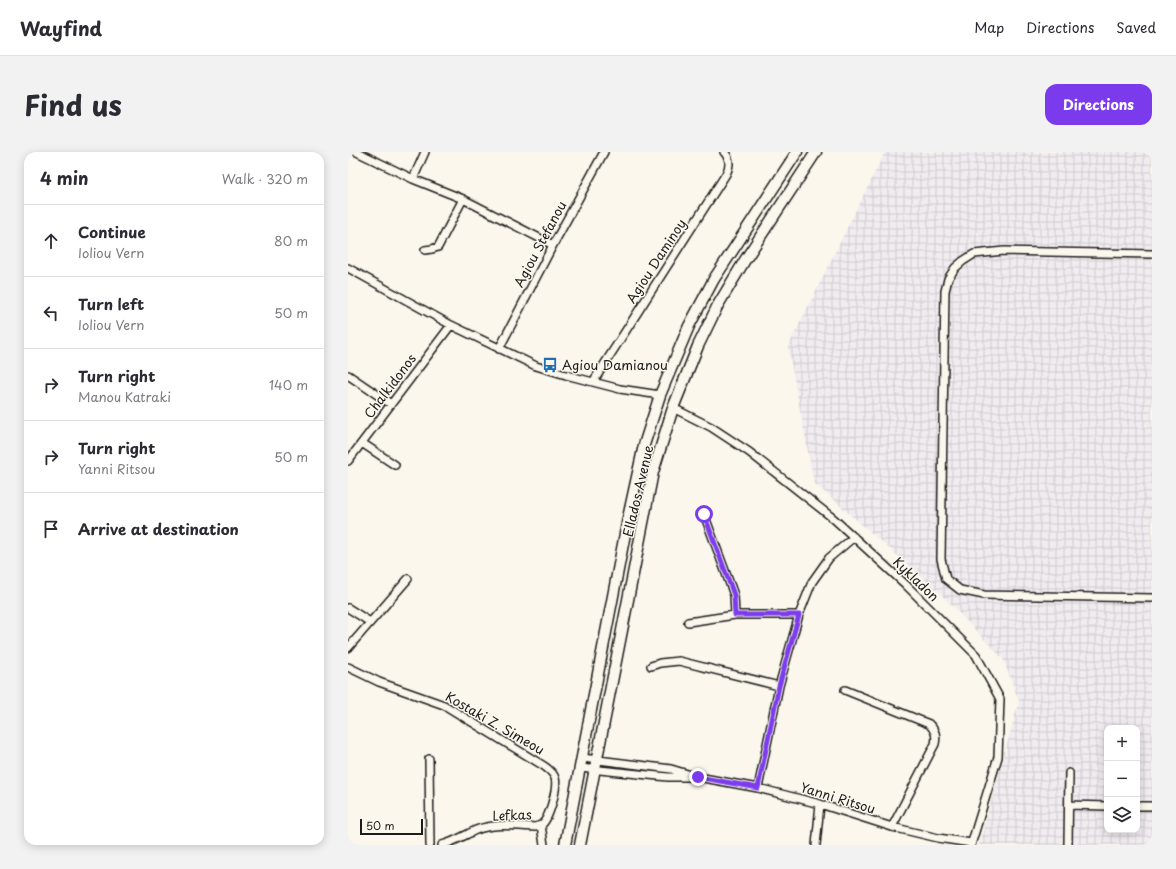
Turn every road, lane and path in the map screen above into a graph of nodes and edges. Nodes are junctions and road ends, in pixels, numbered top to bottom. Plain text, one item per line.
1 (357, 152) edge
2 (425, 152) edge
3 (604, 152) edge
4 (724, 152) edge
5 (797, 152) edge
6 (816, 152) edge
7 (413, 179) junction
8 (463, 199) junction
9 (553, 245) junction
10 (426, 250) dead end
11 (1152, 254) edge
12 (348, 268) edge
13 (451, 325) junction
14 (499, 349) junction
15 (348, 375) edge
16 (593, 382) junction
17 (660, 395) junction
18 (391, 404) junction
19 (673, 408) junction
20 (362, 443) junction
21 (348, 461) edge
22 (394, 464) dead end
23 (704, 514) dead end
24 (854, 537) junction
25 (408, 579) dead end
26 (1152, 598) edge
27 (348, 608) edge
28 (735, 615) junction
29 (799, 615) junction
30 (370, 622) junction
31 (688, 622) dead end
32 (348, 648) edge
33 (651, 666) dead end
34 (348, 667) edge
35 (779, 686) junction
36 (845, 690) dead end
37 (582, 758) junction
38 (598, 759) junction
39 (430, 760) dead end
40 (580, 768) junction
41 (595, 770) junction
42 (1069, 773) dead end
43 (698, 777) junction
44 (555, 783) joint
45 (758, 788) junction
46 (820, 804) junction
47 (1069, 805) junction
48 (1104, 806) edge
49 (1140, 806) edge
50 (1152, 806) edge
51 (542, 825) junction
52 (892, 827) junction
53 (971, 844) edge
54 (430, 845) edge
55 (442, 845) edge
56 (544, 845) edge
57 (565, 845) edge
58 (580, 845) edge
59 (816, 845) edge
60 (1068, 845) edge

1 - 7 street
2 - 7 street
3 - 9 street, Agiou Stefanou
4 - 16 street, Agiou Daminoy
5 - 17 main road, Ellados Avenue
6 - 19 main road, Ellados Avenue
7 - 8 street
8 - 9 street
8 - 10 street
9 - 14 street, Agiou Stefanou
11 - 26 street
12 - 13 street
13 - 14 street
13 - 18 street, Chalkidonos
14 - 16 street
15 - 18 street
16 - 17 street
17 - 37 main road, Ellados Avenue
18 - 20 street, Chalkidonos
19 - 24 street, Kykladon
19 - 38 main road, Ellados Avenue
20 - 21 street, Chalkidonos
20 - 22 street
23 - 28 street
24 - 29 street
24 - 53 street, Kykladon
25 - 30 street
27 - 30 street
28 - 29 street
28 - 31 street
29 - 35 street
30 - 32 street
33 - 35 street
34 - 44 street, Kostaki Z. Simeou
35 - 45 street
36 - 52 street
37 - 38 street, Yanni Ritsou
37 - 40 main road, Ellados Avenue
38 - 41 main road, Ellados Avenue
38 - 43 street, Yanni Ritsou
39 - 54 street
40 - 41 street, Yanni Ritsou
40 - 57 main road, Ellados Avenue
41 - 43 street, Yanni Ritsou
41 - 58 main road, Ellados Avenue
42 - 47 street
43 - 45 street, Yanni Ritsou
44 - 51 street, Lefkas
45 - 46 street, Yanni Ritsou
46 - 52 street, Yanni Ritsou
46 - 59 street
47 - 48 street
47 - 60 street
49 - 50 street
51 - 55 street, Lefkas
51 - 56 street
52 - 53 street, Yanni Ritsou

